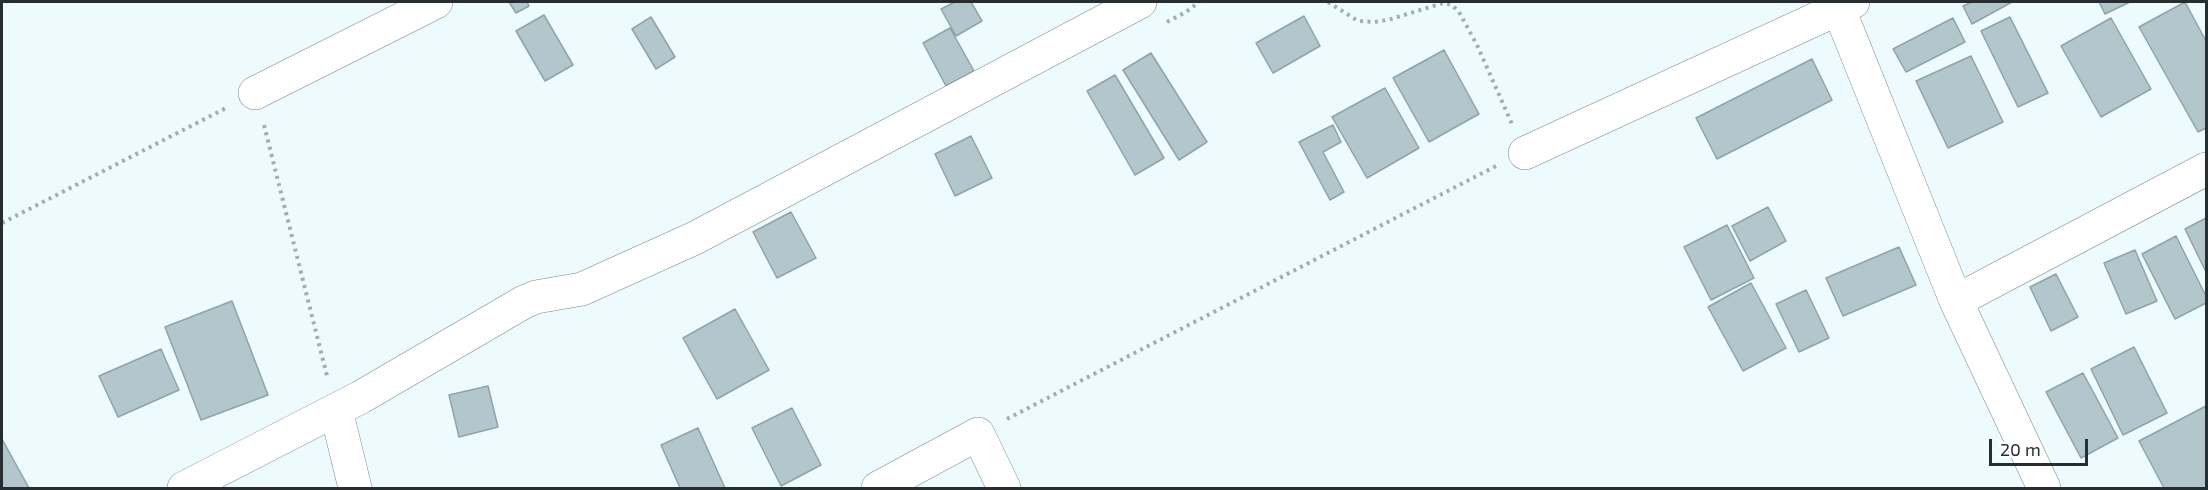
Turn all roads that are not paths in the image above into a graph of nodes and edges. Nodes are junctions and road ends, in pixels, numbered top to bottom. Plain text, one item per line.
1 (436, 2) edge
2 (1140, 2) edge
3 (1843, 4) edge
4 (255, 93) road end
5 (1526, 153) road end
6 (2206, 169) edge
7 (1956, 300) junction
8 (336, 410) junction
9 (184, 489) edge
10 (355, 489) edge
11 (878, 489) edge
12 (1004, 489) edge
13 (2044, 489) edge

1 - 4 street
2 - 8 street
3 - 5 street
3 - 7 street
6 - 7 street
7 - 13 street
8 - 9 street
8 - 10 street
11 - 12 street

